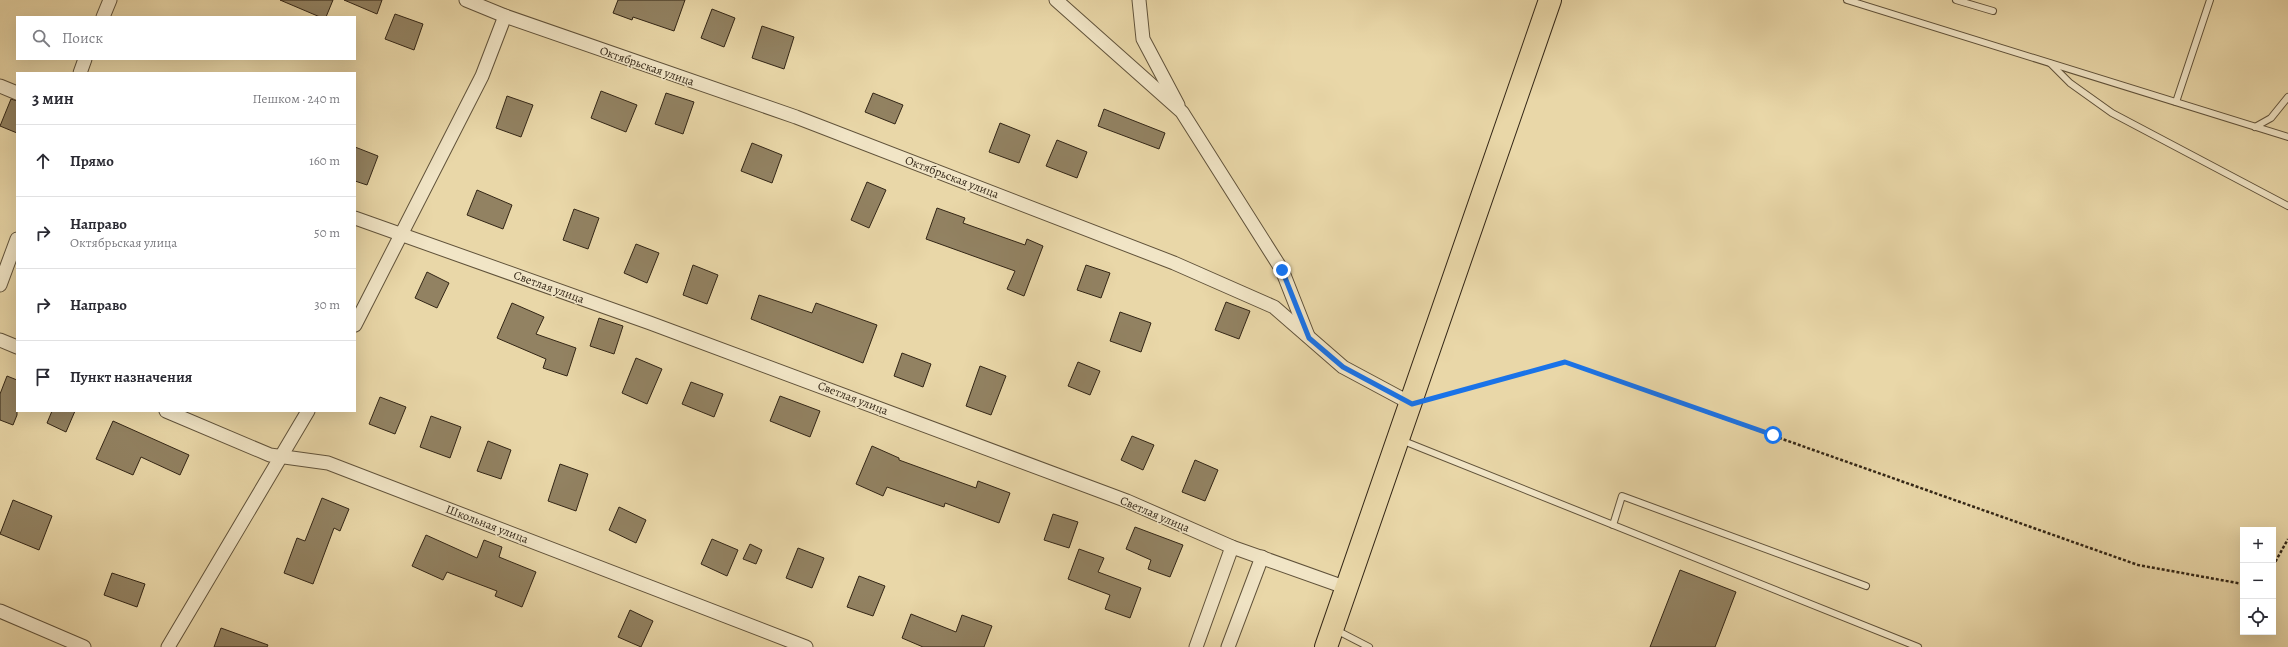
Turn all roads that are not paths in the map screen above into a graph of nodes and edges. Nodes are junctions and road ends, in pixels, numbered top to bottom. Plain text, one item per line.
1 (110, 0) edge
2 (466, 0) edge
3 (1056, 0) edge
4 (1139, 0) edge
5 (1550, 0) edge
6 (1847, 0) edge
7 (1956, 0) edge
8 (2210, 0) edge
9 (1994, 11) dead end
10 (103, 16) edge
11 (505, 16) junction
12 (85, 60) edge
13 (2049, 63) junction
14 (80, 72) edge
15 (0, 86) edge
16 (16, 93) edge
17 (2288, 97) edge
18 (2176, 102) junction
19 (1182, 112) junction
20 (2255, 127) junction
21 (2288, 137) edge
22 (2288, 206) edge
23 (356, 218) edge
24 (403, 235) junction
25 (16, 242) edge
26 (0, 285) edge
27 (356, 323) edge
28 (1309, 338) junction
29 (0, 340) edge
30 (16, 347) edge
31 (1412, 404) junction
32 (168, 412) edge
33 (307, 412) edge
34 (1400, 439) junction
35 (283, 457) junction
36 (1613, 525) junction
37 (1232, 546) junction
38 (1262, 557) junction
39 (1866, 586) dead end
40 (1347, 588) junction
41 (0, 611) edge
42 (1329, 638) edge
43 (84, 647) edge
44 (168, 647) edge
45 (806, 647) edge
46 (1196, 647) edge
47 (1228, 647) edge
48 (1369, 647) edge
49 (1918, 647) edge

1 - 10 street
2 - 11 street, Октябрьская улица
3 - 19 street
4 - 19 street
5 - 31 highway
6 - 13 lane
7 - 9 lane
8 - 18 lane
11 - 24 street
11 - 28 street, Октябрьская улица
12 - 14 street
13 - 18 lane
13 - 22 lane
15 - 16 street
17 - 20 lane
18 - 20 lane
19 - 28 street
20 - 21 lane
23 - 24 street, Светлая улица
24 - 27 street
24 - 37 street, Светлая улица
25 - 26 street
28 - 31 street, Октябрьская улица
29 - 30 street
31 - 34 highway
32 - 35 street, Школьная улица
33 - 35 street
34 - 36 lane
34 - 40 highway
35 - 44 street
35 - 45 street, Школьная улица
36 - 39 lane
36 - 49 lane
37 - 38 street, Светлая улица
37 - 46 street
38 - 40 street, Светлая улица
38 - 47 street
40 - 42 highway
41 - 43 street
42 - 48 lane

